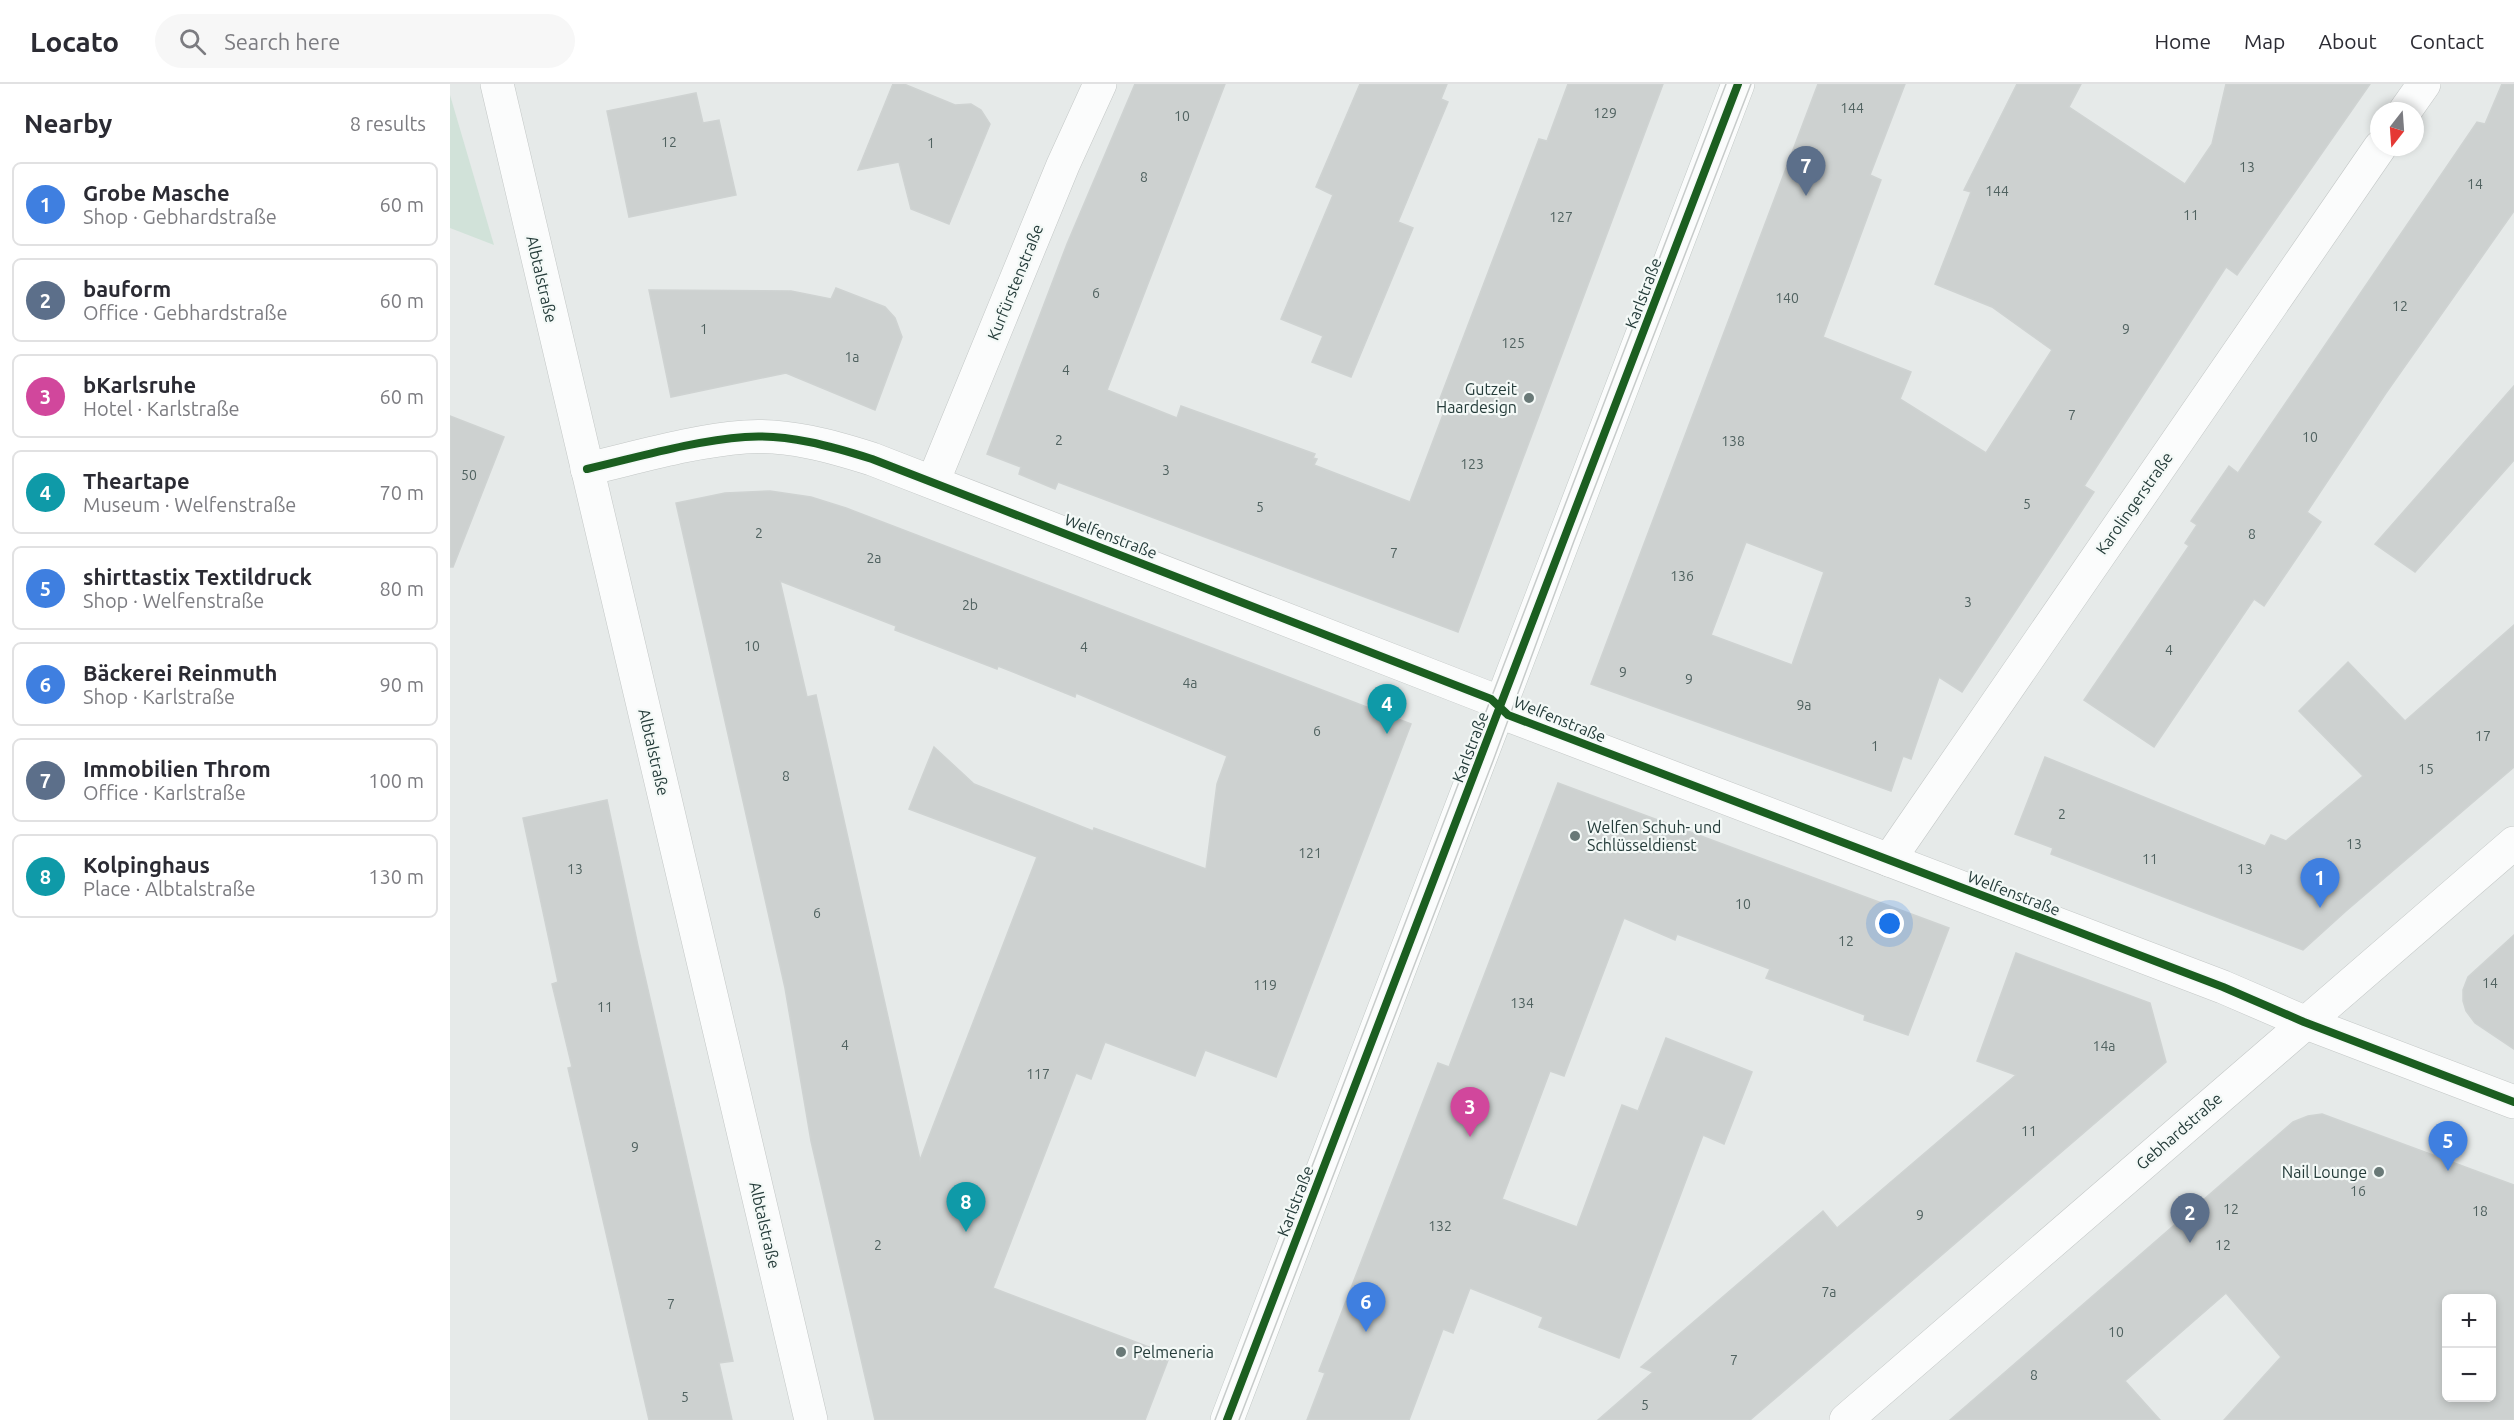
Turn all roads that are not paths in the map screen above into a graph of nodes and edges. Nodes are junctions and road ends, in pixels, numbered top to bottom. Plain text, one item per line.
1 (497, 84) edge
2 (1100, 84) edge
3 (1738, 84) edge
4 (2424, 84) edge
5 (2411, 102) edge
6 (2374, 156) edge
7 (587, 469) junction
8 (933, 482) junction
9 (1500, 708) junction
10 (2514, 843) edge
11 (1889, 860) junction
12 (2304, 1022) junction
13 (2514, 1102) edge
14 (810, 1420) edge
15 (1227, 1420) edge
16 (1846, 1420) edge

1 - 7 street, Albtalstraße
2 - 8 street, Kurfürstenstraße
3 - 9 street, Karlstraße
4 - 5 street
6 - 11 street, Karolingerstraße
7 - 8 street, Welfenstraße
7 - 14 street, Albtalstraße
8 - 9 street, Welfenstraße
9 - 11 street, Welfenstraße
9 - 15 street, Karlstraße
10 - 12 street, Gebhardstraße
11 - 12 street, Welfenstraße
12 - 13 street, Welfenstraße
12 - 16 street, Gebhardstraße

